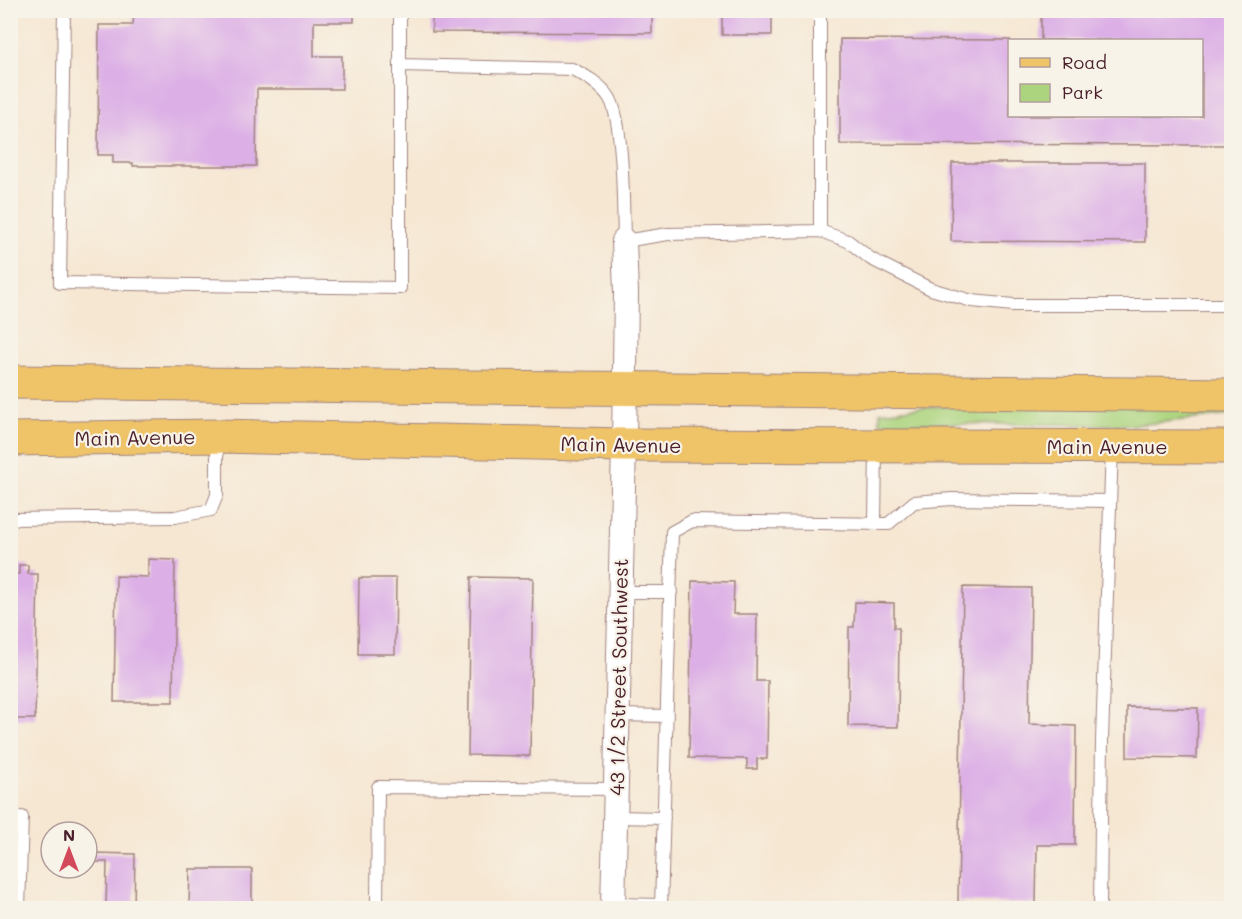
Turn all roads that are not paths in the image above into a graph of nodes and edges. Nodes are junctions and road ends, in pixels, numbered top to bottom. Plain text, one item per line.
1 (64, 10) edge
2 (400, 10) edge
3 (819, 10) edge
4 (400, 65) junction
5 (820, 231) junction
6 (624, 241) junction
7 (1226, 305) dead end
8 (10, 382) edge
9 (625, 389) junction
10 (1232, 395) edge
11 (1232, 427) edge
12 (217, 436) junction
13 (10, 439) edge
14 (624, 445) junction
15 (876, 445) junction
16 (1112, 446) junction
17 (1232, 447) edge
18 (1110, 501) junction
19 (10, 519) edge
20 (875, 524) junction
21 (620, 592) junction
22 (671, 592) junction
23 (617, 715) junction
24 (667, 716) junction
25 (615, 789) junction
26 (22, 817) dead end
27 (615, 817) junction
28 (664, 818) junction
29 (613, 906) edge
30 (662, 907) edge
31 (19, 909) edge
32 (376, 909) edge
33 (1100, 909) edge

1 - 4 lane
2 - 4 lane
3 - 5 lane
4 - 6 lane
5 - 6 lane
5 - 7 lane
6 - 9 street, 43 1/2 Street Southwest
8 - 9 main road
9 - 10 main road
9 - 14 street, 43 1/2 Street Southwest
11 - 16 main road
12 - 13 main road, Main Avenue
12 - 14 main road, Main Avenue
12 - 19 lane
14 - 15 main road, Main Avenue
14 - 21 street, 43 1/2 Street Southwest
15 - 16 main road, Main Avenue
15 - 20 lane
16 - 17 main road, Main Avenue
16 - 18 lane
18 - 20 lane
18 - 33 lane
20 - 22 lane
21 - 22 lane
21 - 23 street, 43 1/2 Street Southwest
22 - 24 lane
23 - 24 lane
23 - 25 street, 43 1/2 Street Southwest
24 - 28 lane
25 - 27 street, 43 1/2 Street Southwest
25 - 32 lane
26 - 31 lane
27 - 28 lane
27 - 29 street, 43 1/2 Street Southwest
28 - 30 lane
29 - 30 lane

